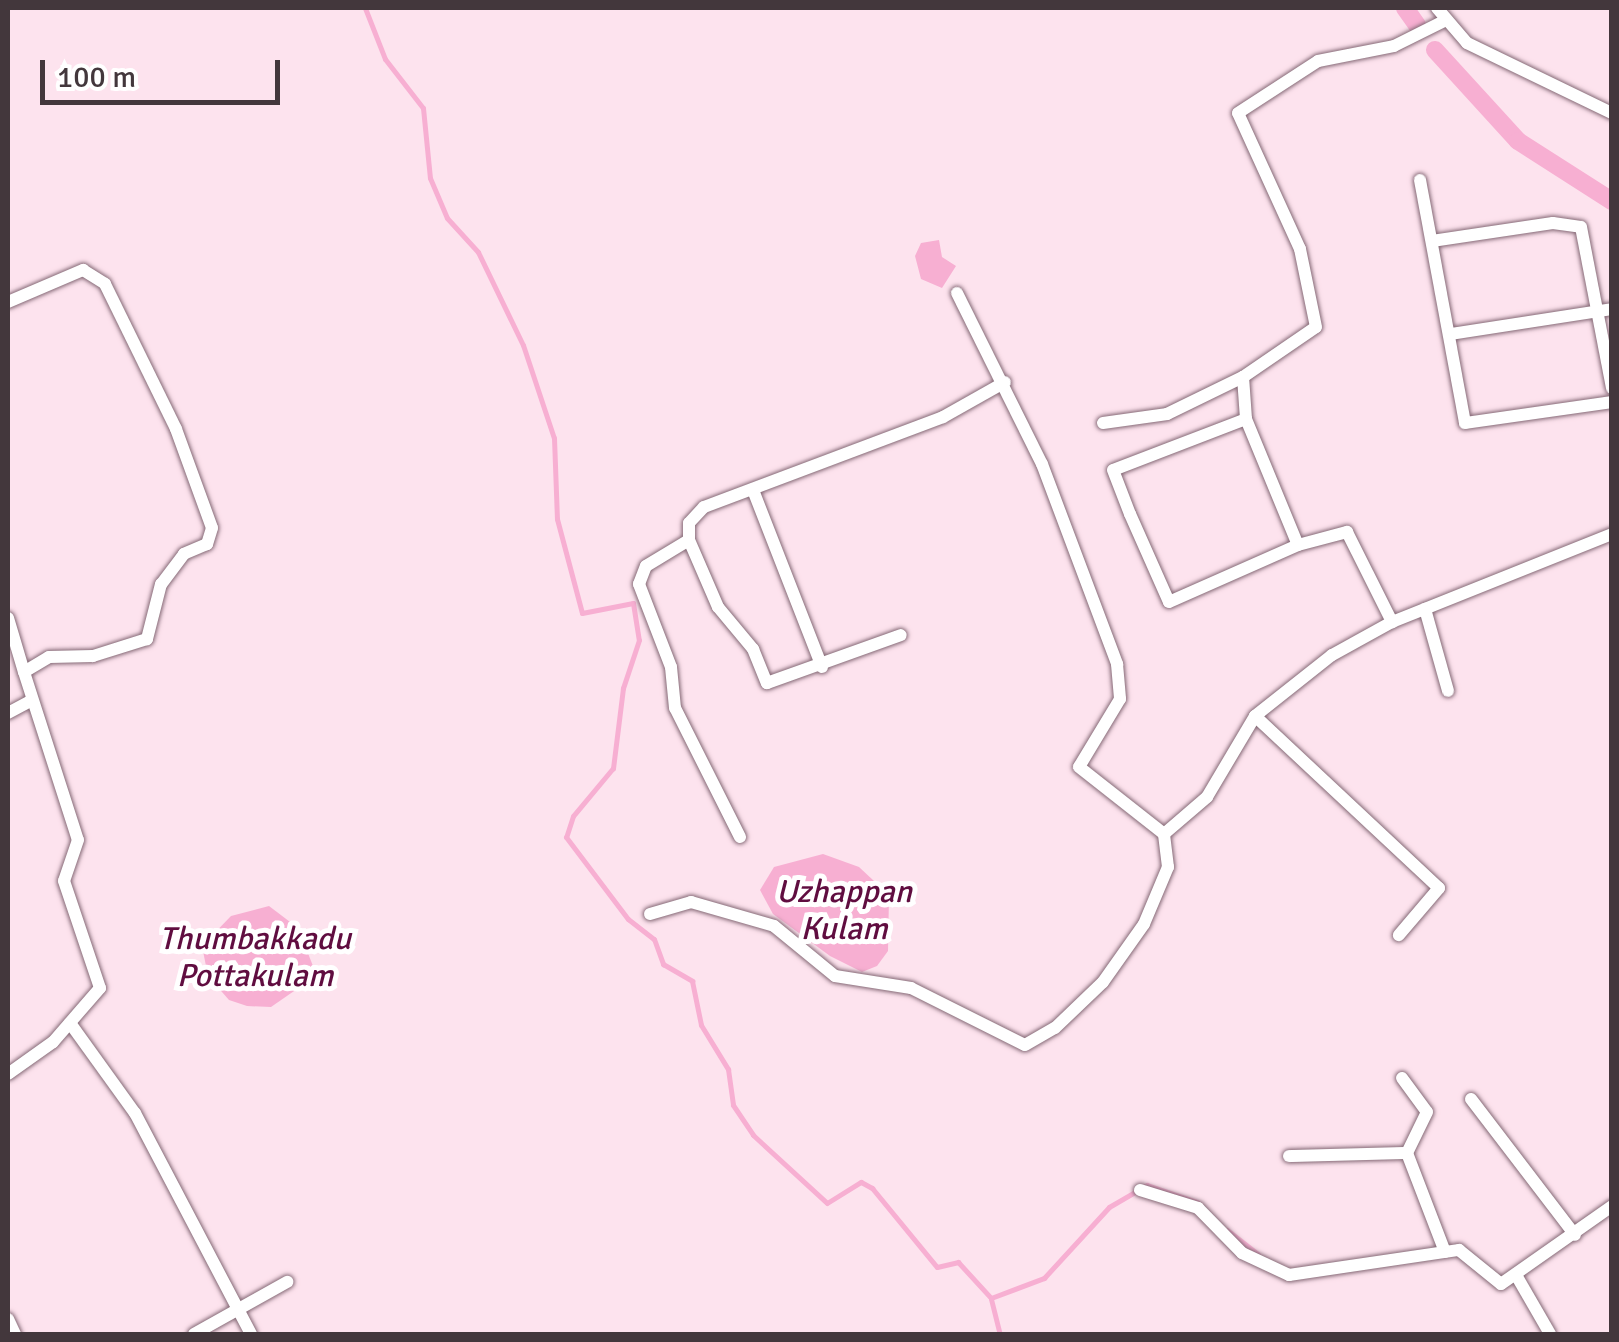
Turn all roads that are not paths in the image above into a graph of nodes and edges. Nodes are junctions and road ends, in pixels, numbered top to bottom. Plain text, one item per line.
1 (1441, 14) edge
2 (1612, 113) edge
3 (1420, 180) dead end
4 (1432, 242) junction
5 (956, 292) dead end
6 (8, 302) edge
7 (1604, 310) edge
8 (1450, 334) junction
9 (1243, 377) junction
10 (1005, 382) junction
11 (1612, 388) edge
12 (1612, 402) edge
13 (1246, 419) junction
14 (1103, 423) dead end
15 (753, 490) junction
16 (1612, 534) edge
17 (689, 540) junction
18 (1298, 544) junction
19 (1425, 609) junction
20 (8, 618) edge
21 (1392, 622) junction
22 (902, 635) dead end
23 (822, 666) junction
24 (24, 672) junction
25 (1448, 692) dead end
26 (32, 700) junction
27 (8, 713) edge
28 (1255, 716) junction
29 (1164, 834) junction
30 (740, 838) dead end
31 (650, 914) dead end
32 (1399, 936) dead end
33 (70, 1023) junction
34 (8, 1074) edge
35 (1402, 1078) dead end
36 (1471, 1099) dead end
37 (1408, 1153) junction
38 (1289, 1156) dead end
39 (1140, 1190) dead end
40 (1612, 1206) edge
41 (1575, 1235) junction
42 (1445, 1252) junction
43 (1516, 1275) junction
44 (287, 1282) dead end
45 (240, 1311) junction
46 (8, 1318) edge
47 (15, 1334) edge
48 (194, 1334) edge
49 (251, 1334) edge
50 (1550, 1334) edge

1 - 2 street
1 - 9 street
3 - 4 street
4 - 7 street
4 - 8 street
5 - 10 street
6 - 24 street
7 - 8 street
7 - 11 street
8 - 12 street
9 - 13 street
9 - 14 street
10 - 15 street
10 - 29 street
13 - 18 street
13 - 18 street
15 - 17 street
15 - 23 street
16 - 19 street
17 - 23 street
17 - 30 street
18 - 21 street
19 - 21 street
19 - 25 street
20 - 24 street
21 - 28 street
22 - 23 street
24 - 26 street
26 - 27 street
26 - 33 street
28 - 29 street
28 - 32 street
29 - 31 street
33 - 34 street
33 - 45 street
35 - 37 street
36 - 41 street
37 - 38 street
37 - 42 street
39 - 42 street
40 - 41 street
41 - 43 street
42 - 43 street
43 - 50 street
44 - 45 street
45 - 48 street
45 - 49 street
46 - 47 street

